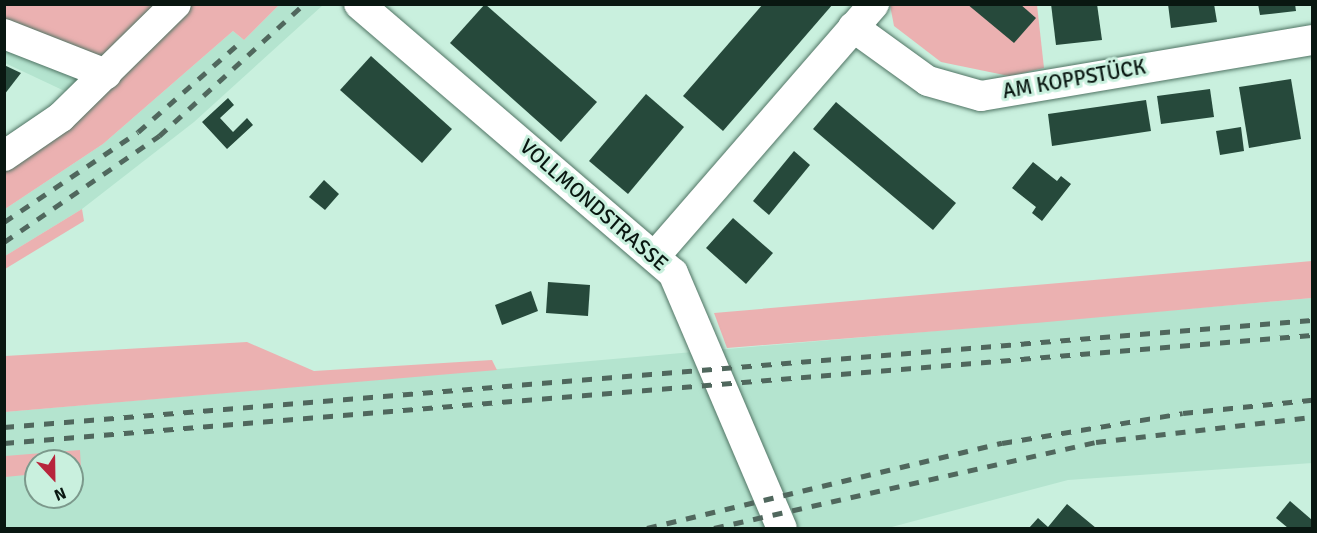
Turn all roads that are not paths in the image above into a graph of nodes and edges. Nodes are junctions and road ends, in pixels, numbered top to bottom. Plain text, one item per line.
1 (176, 4) edge
2 (358, 4) edge
3 (867, 13) edge
4 (4, 34) edge
5 (1312, 40) edge
6 (106, 74) junction
7 (4, 156) edge
8 (655, 256) junction
9 (782, 528) edge

1 - 6 street
2 - 8 street, VOLLMONDSTRASSE
3 - 5 street, AM KOPPSTÜCK
3 - 8 street, AM KOPPSTÜCK
4 - 6 street
6 - 7 street
8 - 9 street, VOLLMONDSTRASSE

